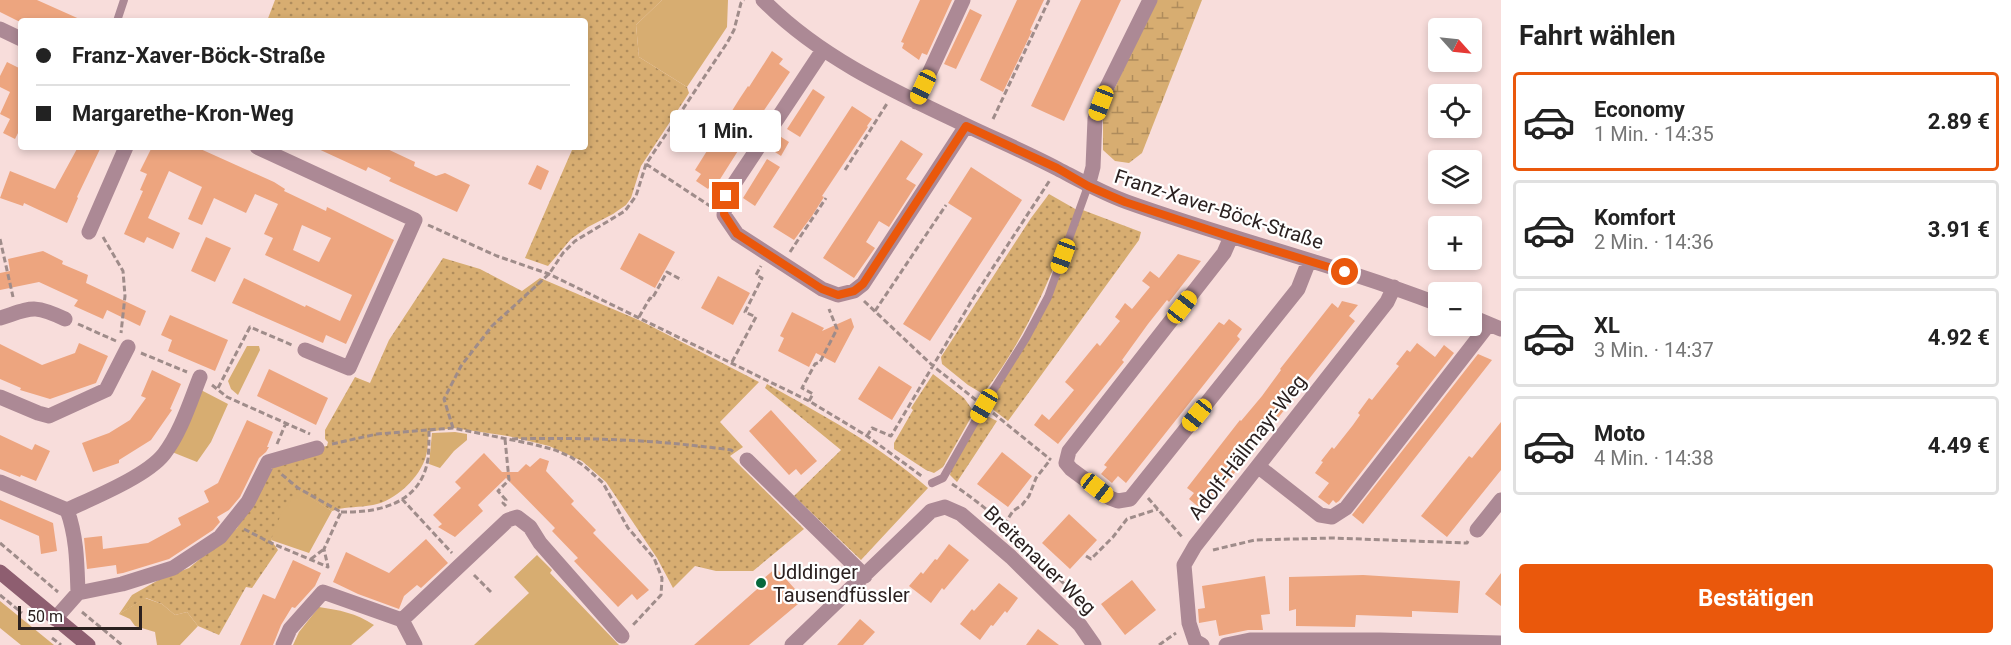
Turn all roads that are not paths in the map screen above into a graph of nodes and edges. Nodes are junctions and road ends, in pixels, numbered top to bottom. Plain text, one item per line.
1 (124, 0) edge
2 (763, 0) edge
3 (963, 0) edge
4 (1150, 0) edge
5 (779, 6) edge
6 (118, 18) edge
7 (0, 29) edge
8 (18, 38) edge
9 (823, 50) junction
10 (916, 102) junction
11 (966, 126) junction
12 (125, 150) edge
13 (263, 150) edge
14 (1088, 186) junction
15 (95, 232) road end
16 (1231, 237) junction
17 (1309, 261) junction
18 (1394, 287) junction
19 (1428, 300) edge
20 (0, 318) edge
21 (65, 319) road end
22 (1495, 326) edge
23 (124, 345) road end
24 (305, 350) road end
25 (200, 377) road end
26 (0, 397) edge
27 (317, 448) road end
28 (747, 460) road end
29 (1259, 467) junction
30 (0, 482) edge
31 (932, 483) road end
32 (1501, 500) edge
33 (67, 510) junction
34 (1477, 530) road end
35 (0, 572) edge
36 (865, 576) junction
37 (78, 593) junction
38 (56, 619) junction
39 (402, 620) junction
40 (622, 636) road end
41 (1501, 643) edge
42 (88, 645) edge
43 (283, 645) edge
44 (415, 645) edge
45 (792, 645) edge
46 (1094, 645) edge
47 (1202, 645) edge
48 (1226, 645) edge

1 - 6 lane
2 - 5 street, Franz-Xaver-Böck-Straße
3 - 10 street
4 - 14 street
5 - 9 street, Franz-Xaver-Böck-Straße
7 - 8 street
9 - 10 street, Franz-Xaver-Böck-Straße
9 - 11 street
10 - 11 street, Franz-Xaver-Böck-Straße
11 - 14 street, Franz-Xaver-Böck-Straße
12 - 15 street
13 - 24 street
14 - 16 street, Franz-Xaver-Böck-Straße
14 - 31 lane
16 - 17 street, Franz-Xaver-Böck-Straße
16 - 17 street
17 - 18 street, Franz-Xaver-Böck-Straße
18 - 19 street, Franz-Xaver-Böck-Straße
18 - 29 street, Adolf-Hällmayr-Weg
20 - 21 street
22 - 29 street
23 - 26 street
25 - 33 street
27 - 37 street
28 - 36 street
29 - 47 street, Adolf-Hällmayr-Weg
30 - 33 street
32 - 34 street
33 - 37 street
35 - 38 main road
36 - 45 street, Breitenauer Weg
36 - 46 street, Breitenauer Weg
37 - 38 street
38 - 42 main road
39 - 40 street
39 - 43 street
39 - 44 street
41 - 48 street

